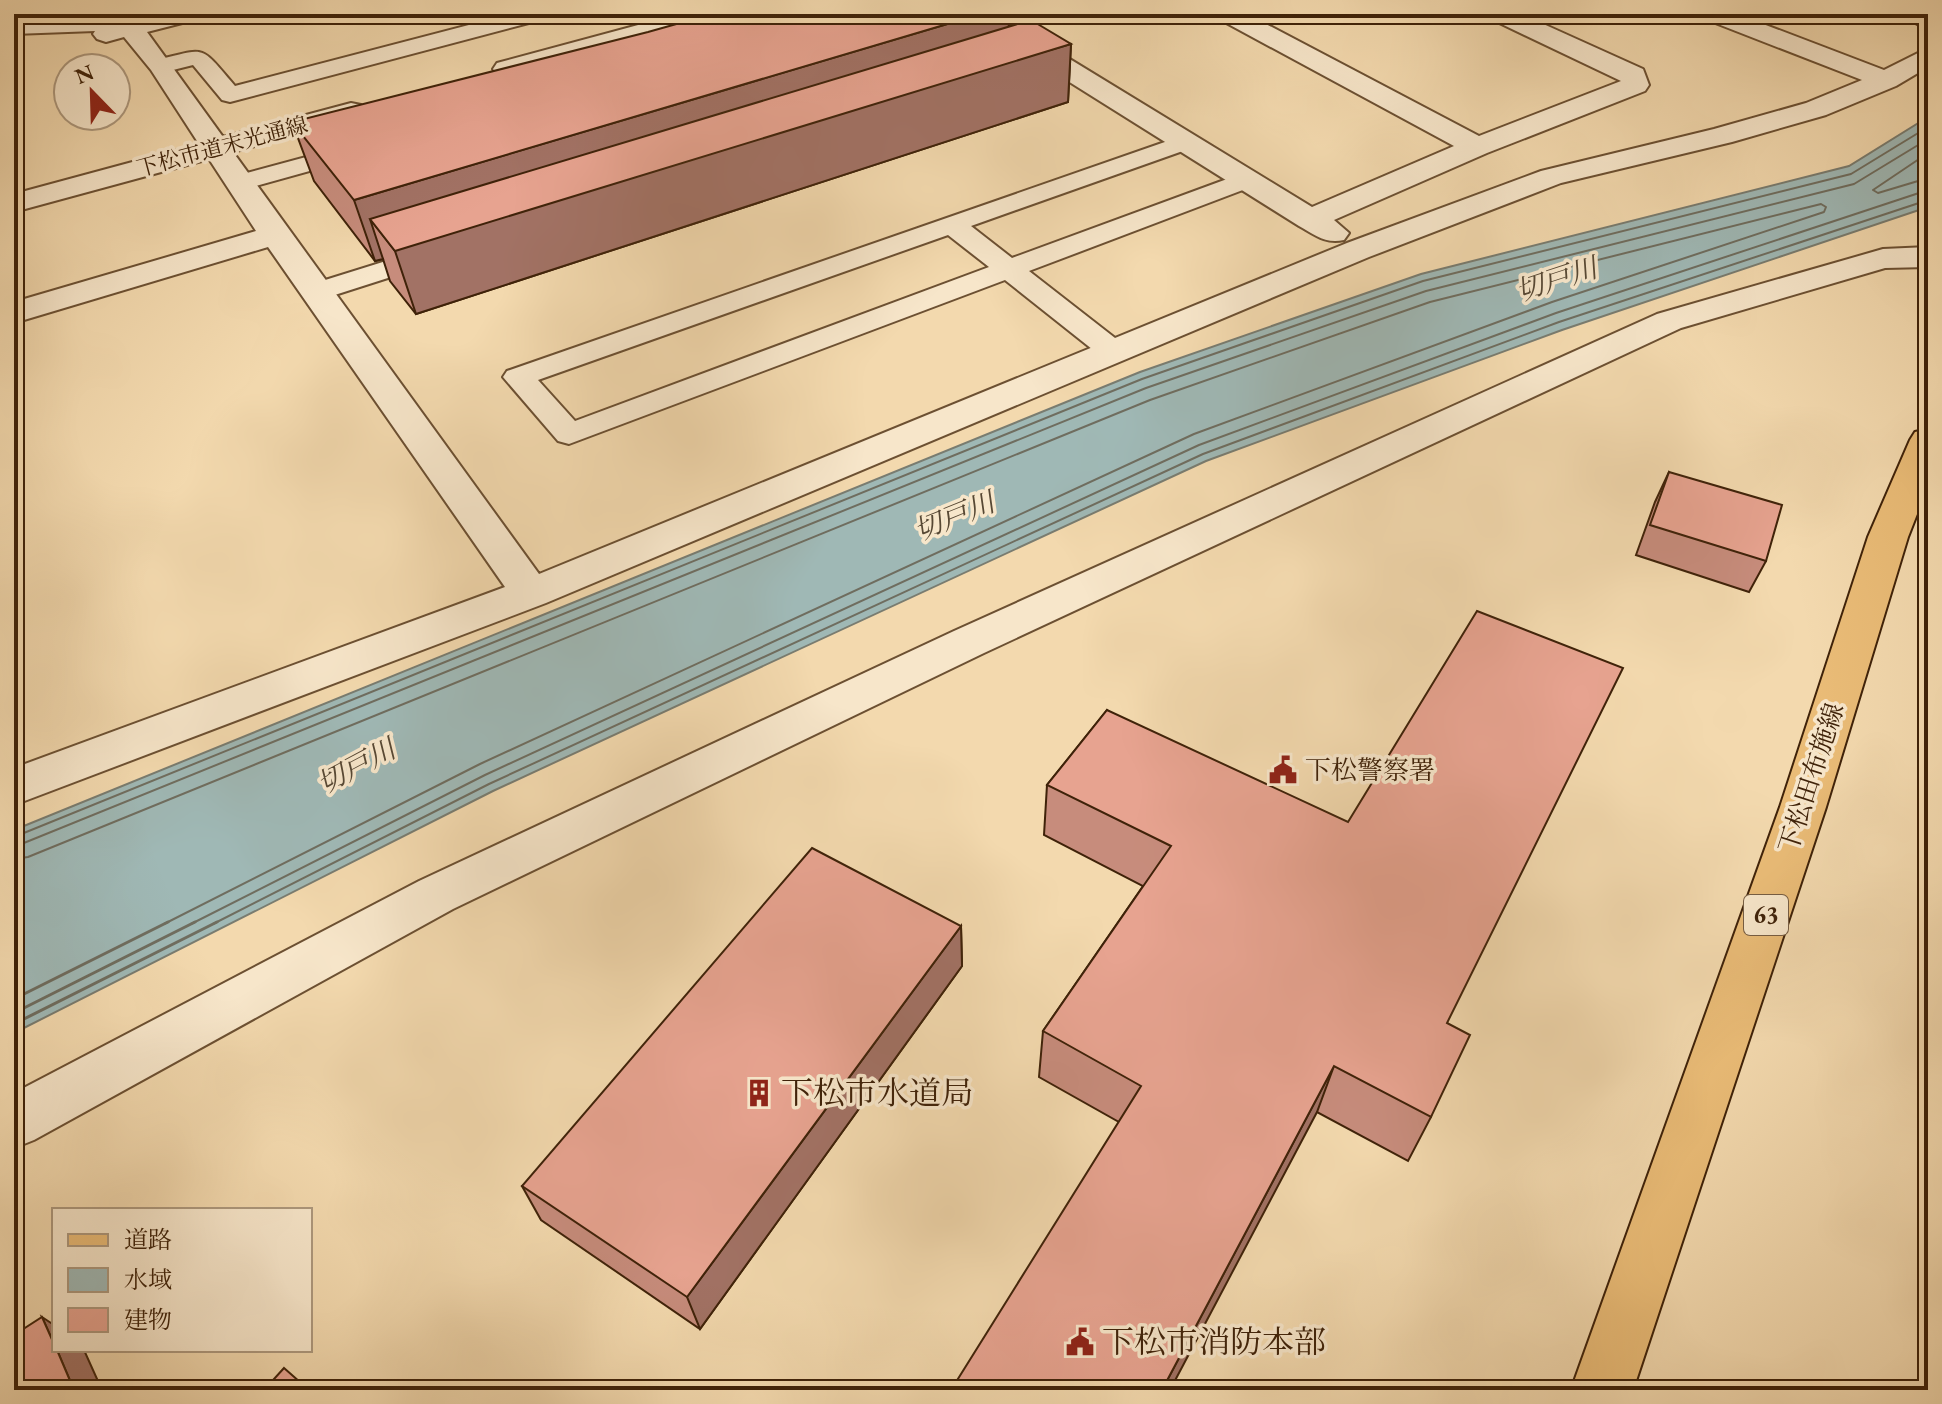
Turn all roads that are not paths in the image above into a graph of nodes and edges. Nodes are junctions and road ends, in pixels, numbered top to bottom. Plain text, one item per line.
1 (189, 14) edge
2 (536, 14) edge
3 (708, 14) edge
4 (978, 14) edge
5 (1228, 14) edge
6 (1500, 14) edge
7 (1714, 14) edge
8 (1916, 14) edge
9 (1928, 21) edge
10 (14, 26) edge
11 (130, 28) junction
12 (28, 52) dead end
13 (1928, 56) edge
14 (1050, 59) junction
15 (161, 66) junction
16 (1020, 68) edge
17 (478, 76) edge
18 (1886, 80) junction
19 (371, 106) edge
20 (1185, 142) junction
21 (377, 144) edge
22 (217, 147) junction
23 (1477, 147) junction
24 (1247, 180) junction
25 (241, 182) junction
26 (14, 203) edge
27 (1310, 219) junction
28 (951, 224) junction
29 (275, 235) junction
30 (451, 249) edge
31 (1358, 250) junction
32 (1928, 257) edge
33 (1006, 270) junction
34 (316, 292) junction
35 (14, 313) edge
36 (1113, 351) junction
37 (1928, 440) edge
38 (531, 593) junction
39 (14, 787) edge
40 (14, 1122) edge
41 (1602, 1390) edge

1 - 11 street
2 - 15 lane
3 - 17 street
4 - 14 street
5 - 23 street
6 - 23 street
7 - 18 street
8 - 9 main road
10 - 11 street
11 - 12 street
11 - 15 street
13 - 18 street
14 - 16 lane
14 - 20 street
15 - 22 street
18 - 31 street
19 - 22 street, 下松市道末光通線
20 - 24 street
20 - 28 lane
21 - 25 lane
22 - 25 street
22 - 26 street, 下松市道末光通線
23 - 27 street
24 - 27 street
24 - 33 lane
25 - 29 street
27 - 31 street
28 - 33 lane
28 - 33 lane
29 - 34 street
29 - 35 street
30 - 34 lane
31 - 36 street
32 - 40 street
33 - 36 lane
34 - 38 street
36 - 38 street
37 - 41 main road, 下松田布施線 / 63
38 - 39 street

